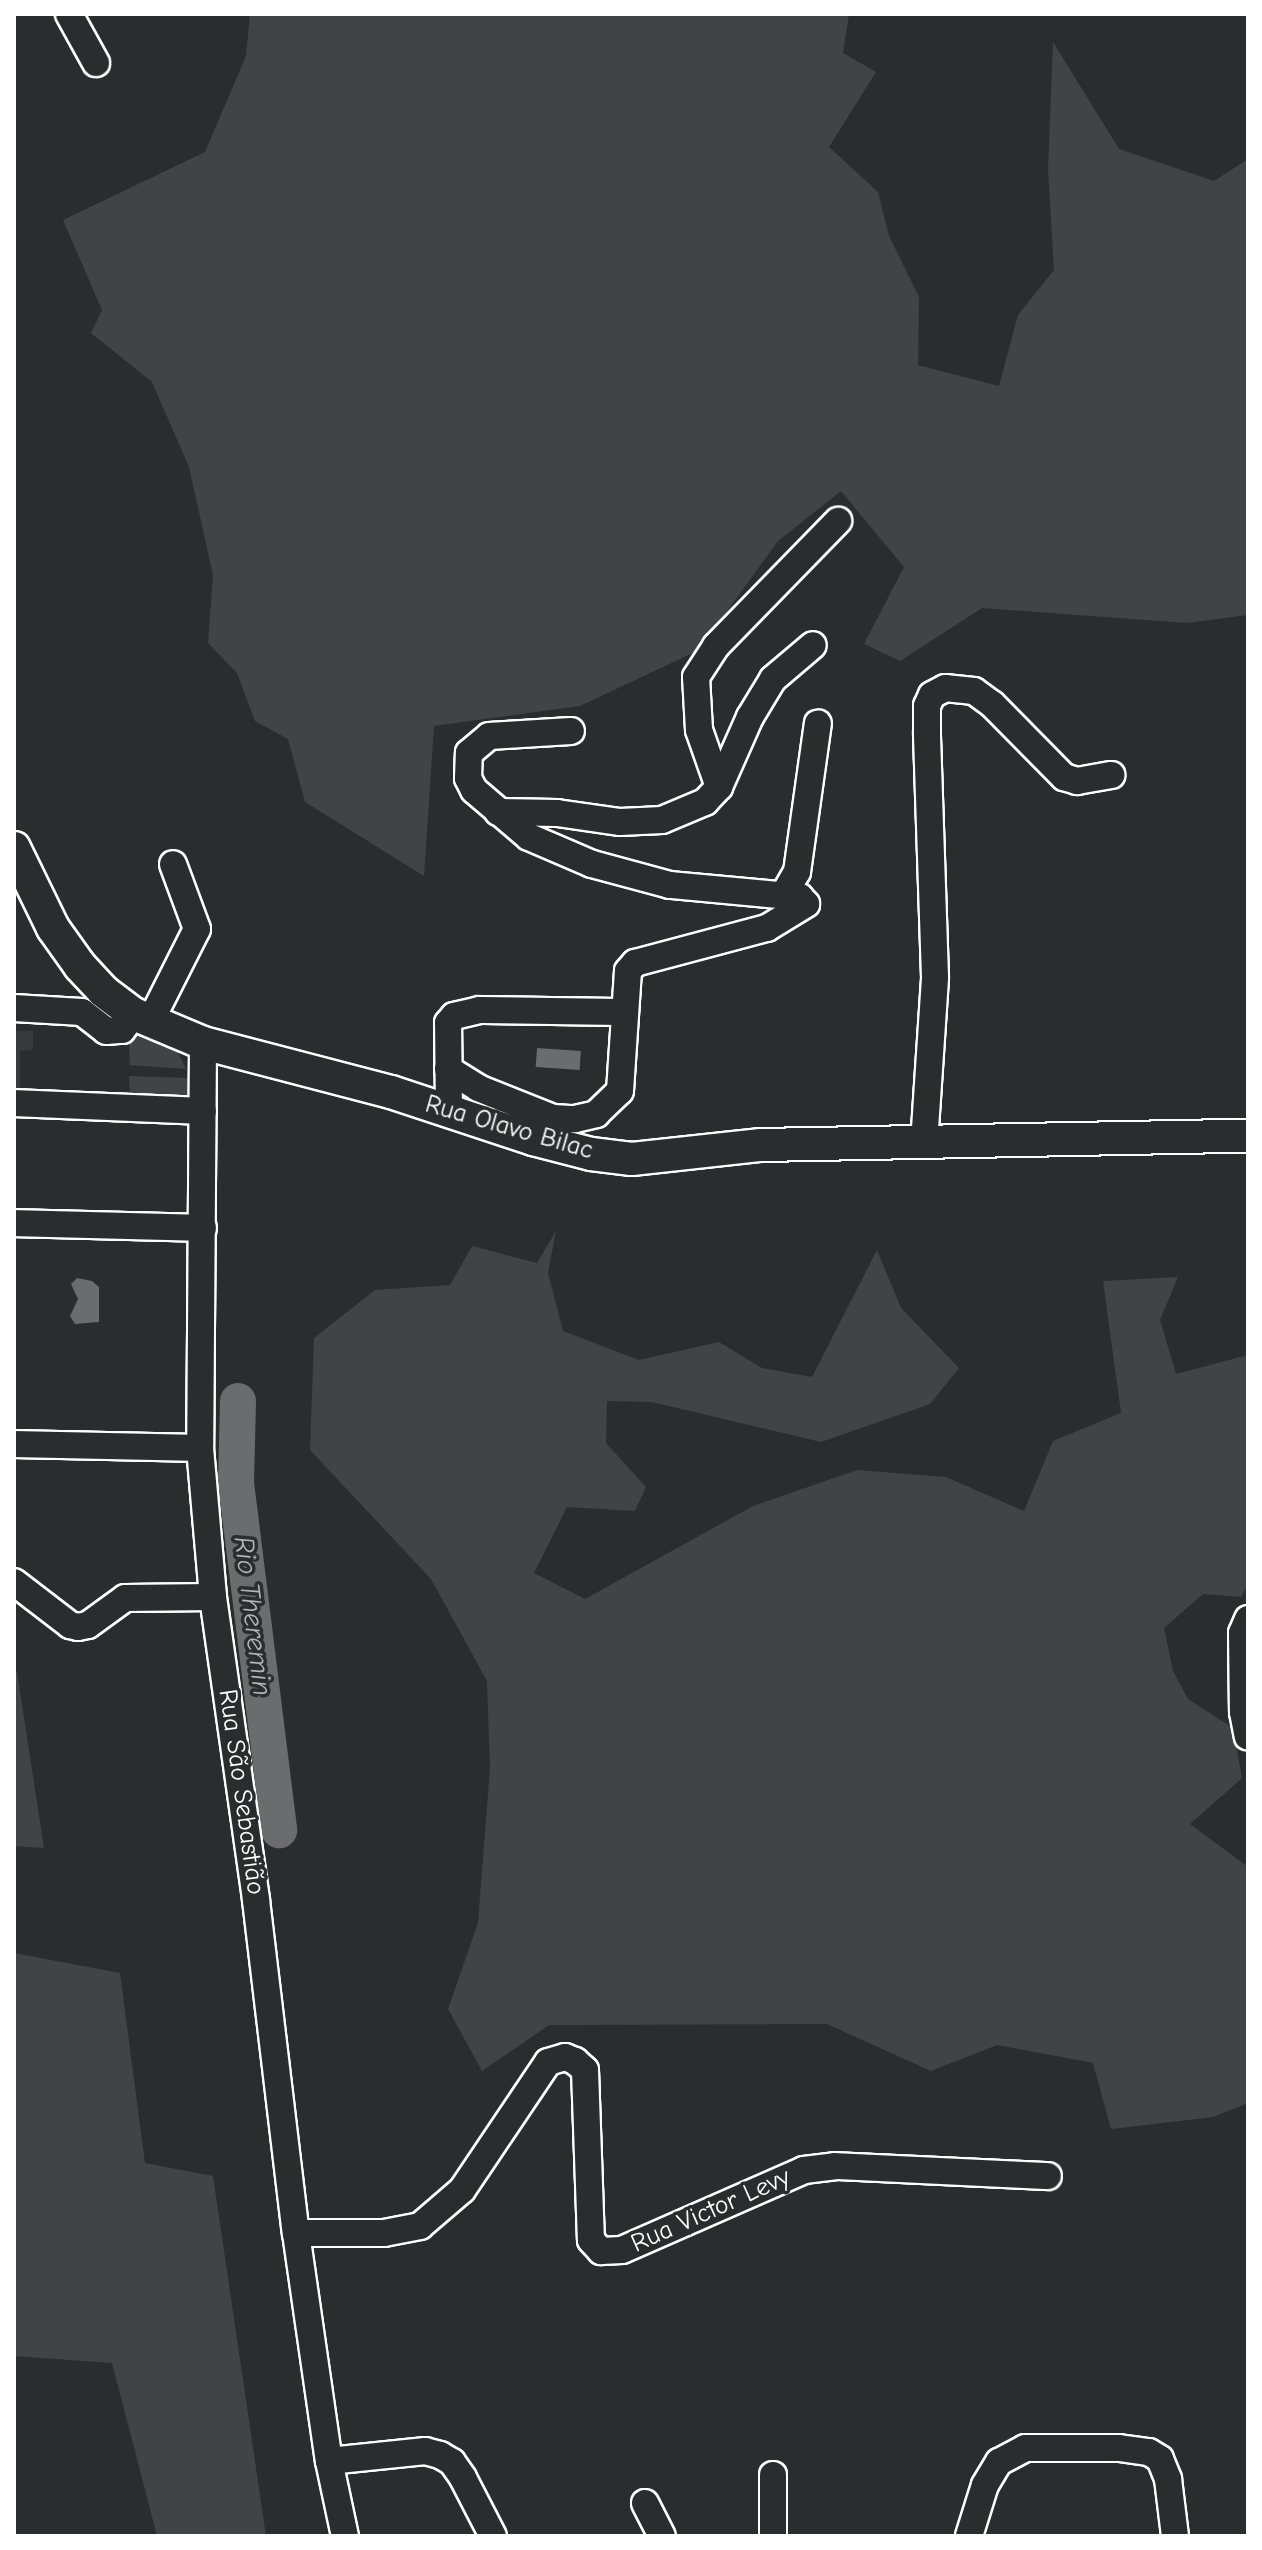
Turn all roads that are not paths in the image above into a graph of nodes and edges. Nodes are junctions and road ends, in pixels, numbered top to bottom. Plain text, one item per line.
1 (69, 14) edge
2 (96, 63) dead end
3 (838, 521) dead end
4 (813, 645) dead end
5 (818, 723) dead end
6 (571, 731) dead end
7 (1111, 775) dead end
8 (719, 787) junction
9 (498, 812) junction
10 (14, 848) edge
11 (173, 864) dead end
12 (783, 896) junction
13 (14, 1008) edge
14 (624, 1012) junction
15 (142, 1018) junction
16 (203, 1043) junction
17 (448, 1069) junction
18 (14, 1103) edge
19 (203, 1111) junction
20 (449, 1112) junction
21 (1248, 1136) edge
22 (924, 1144) junction
23 (14, 1223) edge
24 (203, 1228) junction
25 (14, 1444) edge
26 (200, 1448) junction
27 (14, 1582) edge
28 (213, 1597) junction
29 (1248, 1619) edge
30 (1248, 1737) edge
31 (1048, 2176) dead end
32 (296, 2233) junction
33 (329, 2461) junction
34 (773, 2475) dead end
35 (645, 2503) dead end
36 (345, 2536) edge
37 (493, 2536) edge
38 (662, 2536) edge
39 (773, 2536) edge
40 (969, 2536) edge
41 (1175, 2536) edge

1 - 2 street
3 - 8 street
4 - 8 street
5 - 12 street
6 - 9 street
7 - 22 street
8 - 9 street
9 - 12 street
10 - 15 main road, Rua Olavo Bilac
11 - 15 street
12 - 14 street
13 - 15 street
14 - 17 street
14 - 17 street
15 - 16 main road, Rua Olavo Bilac
16 - 19 street, Rua São Sebastião
16 - 20 main road, Rua Olavo Bilac
17 - 20 street
18 - 19 street
19 - 24 street, Rua São Sebastião
20 - 22 main road, Rua Olavo Bilac
21 - 22 main road, Rua Olavo Bilac
23 - 24 street
24 - 26 street, Rua São Sebastião
25 - 26 street
26 - 28 street, Rua São Sebastião
27 - 28 street
28 - 32 street, Rua São Sebastião
29 - 30 street
31 - 32 street, Rua Victor Levy
32 - 33 street, Rua São Sebastião
33 - 36 street, Rua São Sebastião
33 - 37 street
34 - 39 street
35 - 38 street
40 - 41 street

